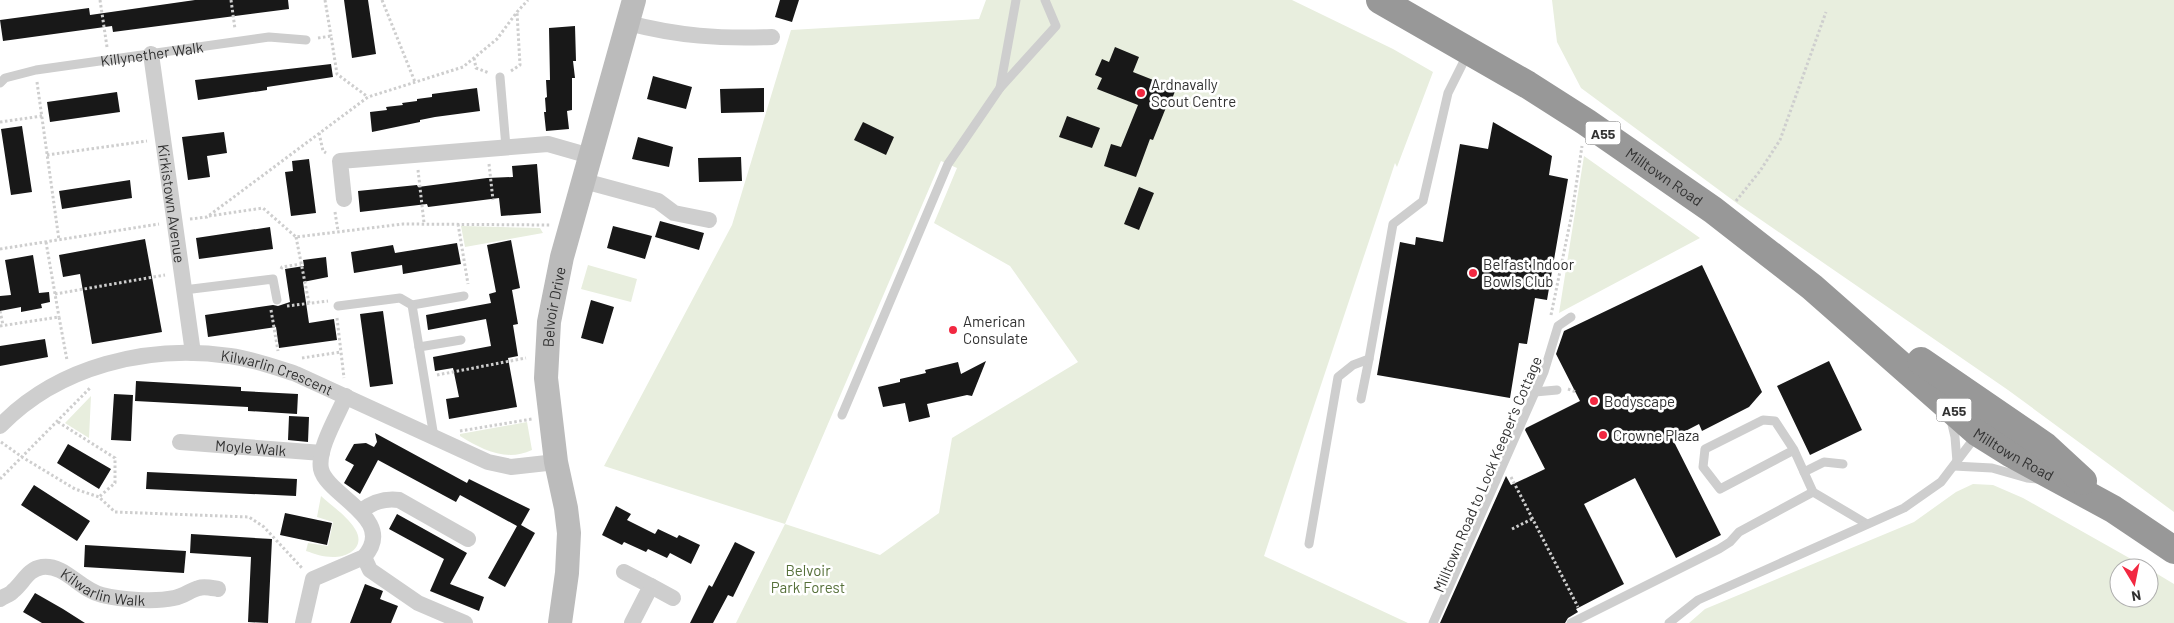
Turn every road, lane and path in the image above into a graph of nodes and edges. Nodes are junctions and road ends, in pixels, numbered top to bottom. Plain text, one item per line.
1 (100, 0) edge
2 (231, 0) edge
3 (325, 0) edge
4 (382, 0) edge
5 (528, 0) edge
6 (634, 0) edge
7 (1016, 0) edge
8 (1045, 0) edge
9 (1380, 0) edge
10 (517, 12) junction
11 (1826, 12) dead end
12 (628, 23) junction
13 (331, 36) junction
14 (772, 37) dead end
15 (306, 40) joint
16 (236, 42) junction
17 (1470, 51) junction
18 (150, 54) junction
19 (474, 58) junction
20 (109, 60) junction
21 (36, 70) junction
22 (500, 77) junction
23 (415, 82) junction
24 (0, 83) edge
25 (1000, 88) junction
26 (368, 97) junction
27 (42, 116) junction
28 (0, 122) edge
29 (163, 139) junction
30 (1582, 146) dead end
31 (506, 147) junction
32 (487, 149) junction
33 (47, 155) junction
34 (416, 155) junction
35 (590, 156) junction
36 (584, 181) junction
37 (344, 200) dead end
38 (493, 200) dead end
39 (207, 217) junction
40 (1723, 218) junction
41 (709, 220) dead end
42 (174, 222) junction
43 (424, 223) junction
44 (458, 224) junction
45 (570, 228) junction
46 (296, 238) junction
47 (59, 240) junction
48 (46, 242) junction
49 (0, 249) edge
50 (301, 264) junction
51 (181, 272) junction
52 (274, 279) junction
53 (1812, 287) junction
54 (184, 290) junction
55 (55, 294) junction
56 (464, 296) joint
57 (277, 300) dead end
58 (309, 303) junction
59 (412, 305) junction
60 (338, 306) junction
61 (0, 311) edge
62 (59, 316) junction
63 (1572, 316) dead end
64 (1551, 319) dead end
65 (1, 325) edge
66 (461, 340) dead end
67 (419, 347) junction
68 (341, 352) junction
69 (193, 353) junction
70 (547, 354) junction
71 (1369, 359) junction
72 (107, 363) junction
73 (280, 369) junction
74 (424, 377) junction
75 (70, 378) junction
76 (1557, 390) dead end
77 (1535, 392) junction
78 (346, 396) junction
79 (1361, 400) dead end
80 (1948, 404) junction
81 (842, 415) dead end
82 (550, 416) junction
83 (58, 422) junction
84 (1986, 422) junction
85 (0, 426) edge
86 (434, 436) junction
87 (0, 441) edge
88 (180, 442) dead end
89 (1794, 450) junction
90 (322, 453) junction
91 (22, 457) junction
92 (556, 462) junction
93 (1504, 464) junction
94 (1843, 464) dead end
95 (1955, 464) junction
96 (1804, 472) junction
97 (0, 479) edge
98 (2064, 482) junction
99 (1813, 492) junction
100 (99, 497) junction
101 (2113, 509) junction
102 (361, 511) junction
103 (1532, 519) junction
104 (1867, 524) junction
105 (1512, 529) dead end
106 (468, 539) dead end
107 (1309, 544) dead end
108 (2174, 550) edge
109 (364, 557) junction
110 (624, 572) dead end
111 (313, 579) junction
112 (651, 586) junction
113 (218, 589) dead end
114 (673, 598) dead end
115 (0, 599) edge
116 (1583, 617) junction
117 (304, 623) edge
118 (465, 623) edge
119 (560, 623) edge
120 (632, 623) edge
121 (1433, 623) edge
122 (1571, 623) edge
123 (1669, 623) edge

1 - 20 path
2 - 16 path
3 - 13 path
4 - 23 path
5 - 10 path
6 - 12 street, Belvoir Drive
7 - 25 lane
8 - 25 lane
9 - 17 highway, Milltown Road / A55
10 - 19 path
10 - 22 path
11 - 40 path
12 - 14 street
12 - 35 street, Belvoir Drive
13 - 15 path
13 - 26 path
15 - 16 lane, Killynether Walk
16 - 18 lane, Killynether Walk
17 - 40 highway, Milltown Road / A55
17 - 71 lane
18 - 20 lane, Killynether Walk
18 - 29 street, Kirkistown Avenue
19 - 22 path
19 - 23 path
20 - 21 lane, Killynether Walk
21 - 24 lane, Killynether Walk
21 - 27 path
22 - 31 lane
23 - 26 path
25 - 81 lane
26 - 39 path
27 - 28 path
27 - 33 path
29 - 33 path
29 - 42 street, Kirkistown Avenue
30 - 64 path
31 - 32 street
31 - 35 street
32 - 34 street
32 - 38 path
33 - 47 path
34 - 37 street
34 - 43 path
35 - 36 street, Belvoir Drive
36 - 41 street
36 - 45 street, Belvoir Drive
39 - 42 path
39 - 46 path
40 - 53 highway, Milltown Road / A55
42 - 47 path
42 - 51 street, Kirkistown Avenue
43 - 44 path
43 - 46 path
44 - 45 path
44 - 56 path
45 - 70 street, Belvoir Drive
46 - 50 path
47 - 48 path
48 - 49 path
48 - 55 path
50 - 52 path
50 - 58 path
51 - 54 street, Kirkistown Avenue
51 - 55 path
52 - 54 lane
52 - 57 lane
53 - 80 highway, Milltown Road / A55
53 - 84 highway, Milltown Road / A55
54 - 69 street, Kirkistown Avenue
55 - 62 path
56 - 59 lane
58 - 60 path
58 - 73 path
59 - 60 lane
59 - 67 lane
60 - 68 path
61 - 65 path
62 - 65 path
62 - 75 path
63 - 77 lane
66 - 67 lane
67 - 74 lane
68 - 73 path
68 - 78 path
69 - 72 street, Kilwarlin Crescent
69 - 73 street, Kilwarlin Crescent
70 - 74 path
70 - 82 street, Belvoir Drive
71 - 79 lane
71 - 107 lane
72 - 75 street, Kilwarlin Crescent
72 - 83 path
73 - 78 street, Kilwarlin Crescent
74 - 86 lane
75 - 85 street, Kilwarlin Crescent
76 - 77 lane
77 - 93 lane
78 - 86 street, Kilwarlin Crescent
78 - 90 street
80 - 84 highway, Milltown Road / A55
80 - 95 lane
82 - 86 path
82 - 92 street, Belvoir Drive
83 - 91 path
83 - 100 path
84 - 95 lane
84 - 98 highway, Milltown Road / A55
84 - 101 highway, Milltown Road / A55
86 - 92 street, Kilwarlin Crescent
87 - 91 path
88 - 90 street, Moyle Walk
89 - 89 lane
89 - 96 lane
90 - 102 street
91 - 97 path
91 - 100 path
92 - 119 street, Belvoir Drive
93 - 103 path
93 - 121 lane
94 - 96 lane
95 - 98 lane
95 - 104 lane
96 - 99 lane
98 - 101 highway, Milltown Road / A55
99 - 104 lane
99 - 116 lane
100 - 111 path
101 - 108 highway, Milltown Road / A55
102 - 106 street
102 - 109 street
103 - 105 path
103 - 116 path
104 - 123 lane
109 - 111 street
109 - 118 street
110 - 112 street
111 - 117 street
112 - 114 street
112 - 120 street
113 - 115 street, Kilwarlin Walk
116 - 122 lane

